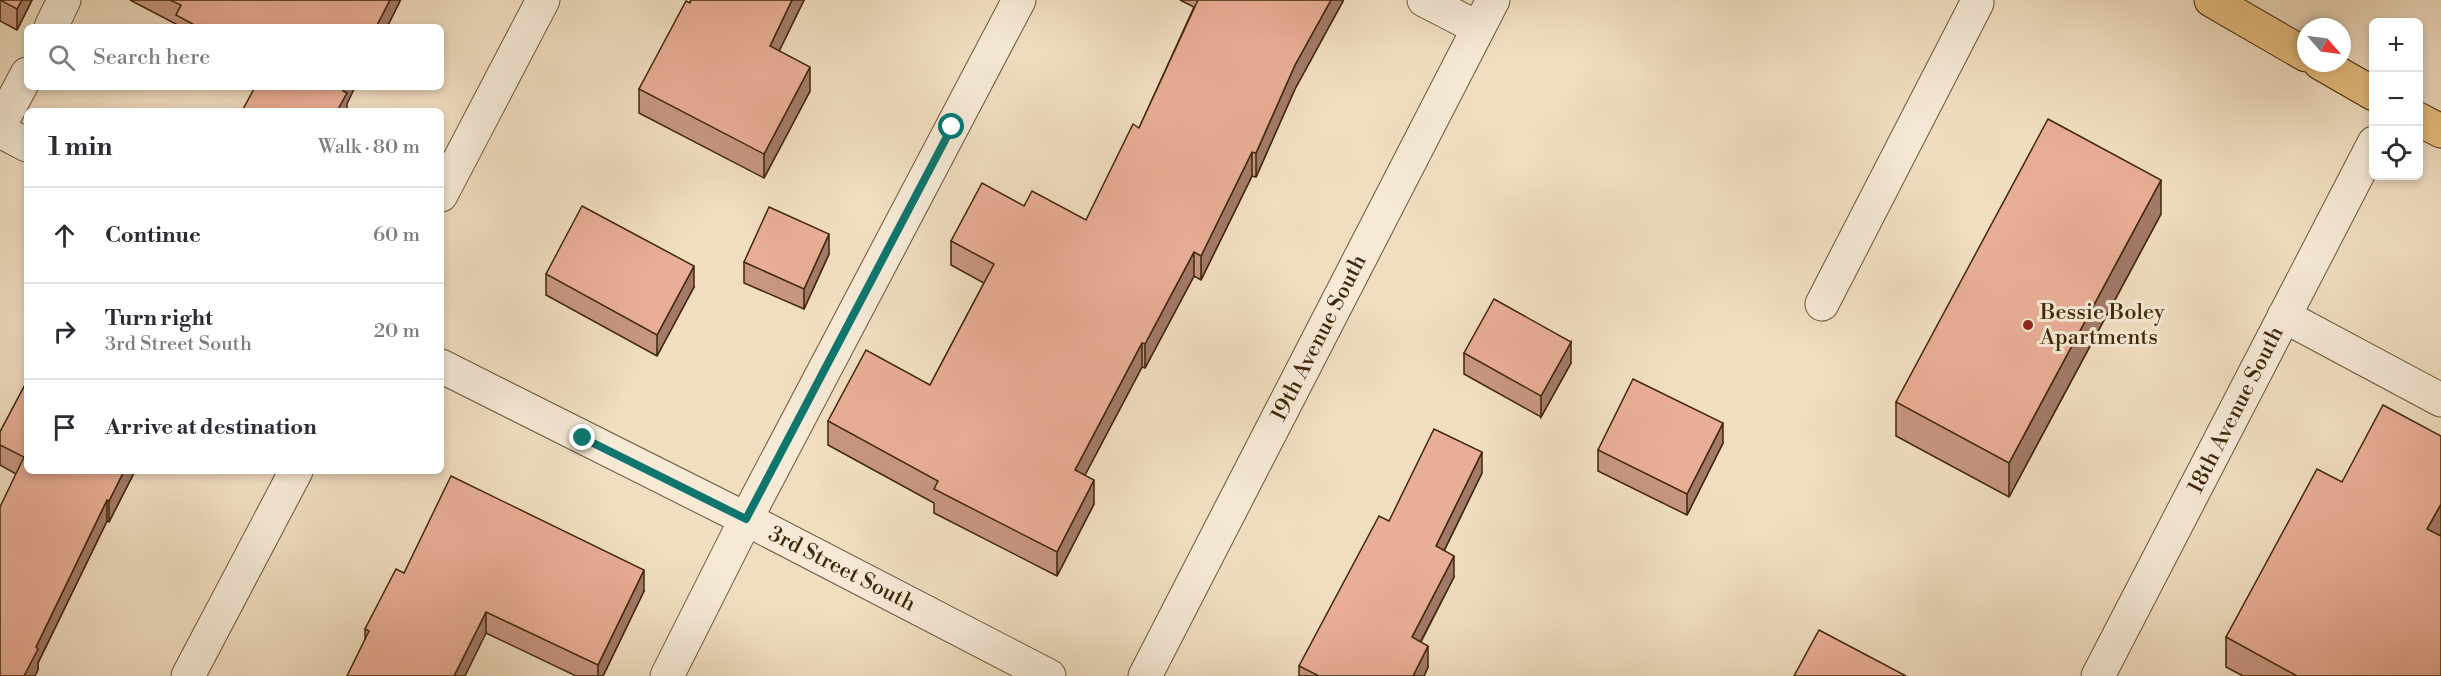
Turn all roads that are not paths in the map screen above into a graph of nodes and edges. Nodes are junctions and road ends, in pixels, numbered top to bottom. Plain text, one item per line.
1 (64, 0) edge
2 (543, 0) edge
3 (1019, 0) edge
4 (1424, 0) edge
5 (2211, 0) edge
6 (1978, 1) edge
7 (1486, 14) edge
8 (52, 24) edge
9 (2297, 50) edge
10 (2335, 72) edge
11 (24, 80) edge
12 (2369, 92) edge
13 (2423, 122) edge
14 (0, 125) edge
15 (0, 130) edge
16 (2441, 131) edge
17 (24, 143) edge
18 (2369, 151) edge
19 (444, 189) edge
20 (1822, 304) dead end
21 (2284, 316) junction
22 (444, 368) edge
23 (2441, 400) edge
24 (295, 474) edge
25 (746, 519) junction
26 (188, 676) edge
27 (667, 676) edge
28 (1049, 676) edge
29 (1144, 676) edge
30 (2098, 676) edge

1 - 8 street
2 - 19 street
3 - 25 street
4 - 7 street
5 - 9 main road
6 - 20 street
7 - 29 street, 19th Avenue South
10 - 12 main road
11 - 14 street
13 - 16 main road
15 - 17 street
18 - 21 street, 18th Avenue South
21 - 23 street
21 - 30 street, 18th Avenue South
22 - 25 street, 3rd Street South
24 - 26 street
25 - 27 street
25 - 28 street, 3rd Street South

